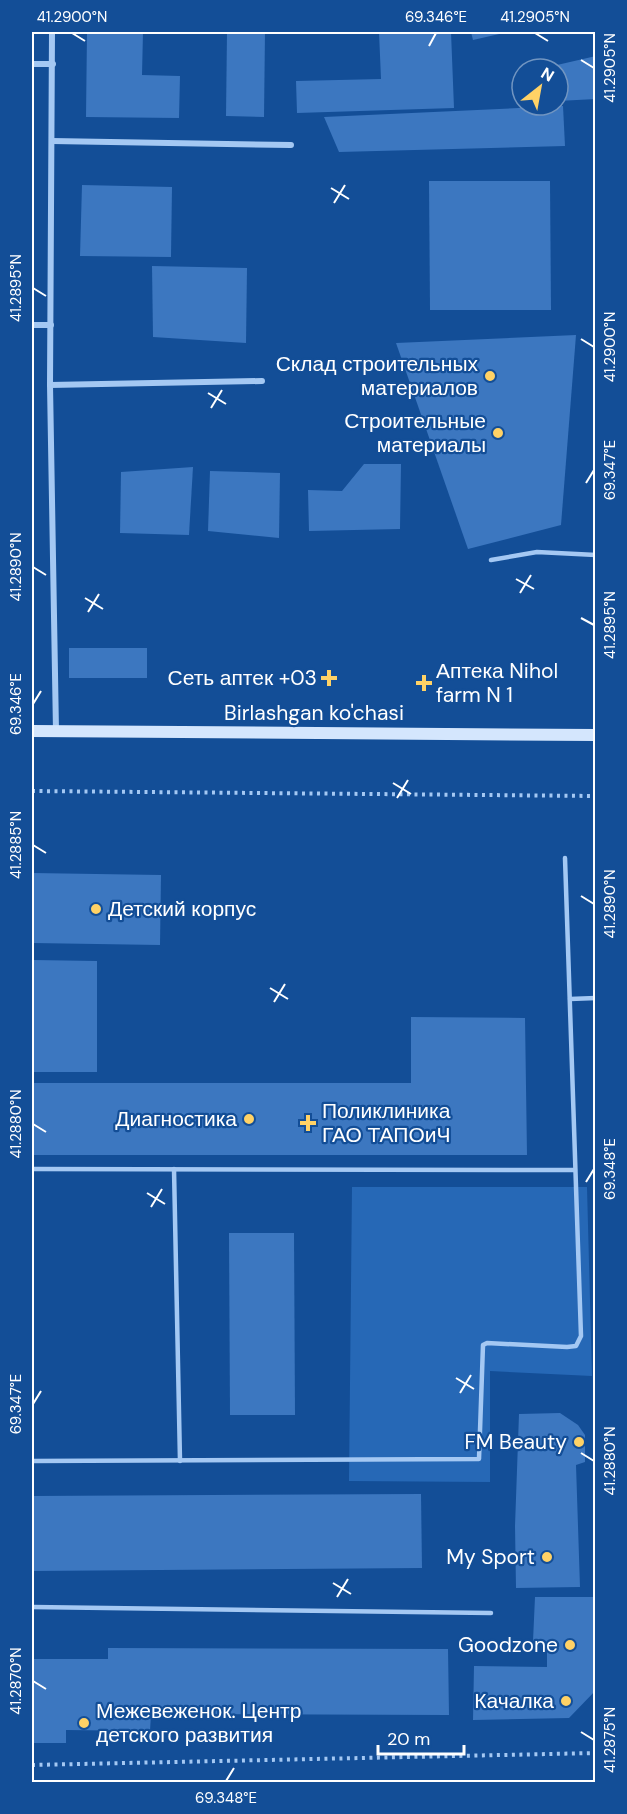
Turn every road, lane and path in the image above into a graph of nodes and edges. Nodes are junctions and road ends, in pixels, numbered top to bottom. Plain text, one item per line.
1 (52, 32) edge
2 (32, 64) edge
3 (53, 64) junction
4 (52, 141) junction
5 (291, 145) dead end
6 (32, 325) edge
7 (51, 325) junction
8 (262, 381) dead end
9 (50, 385) junction
10 (596, 555) edge
11 (490, 560) dead end
12 (32, 731) edge
13 (56, 731) junction
14 (596, 735) edge
15 (32, 791) edge
16 (596, 796) edge
17 (565, 858) dead end
18 (596, 998) edge
19 (570, 999) junction
20 (32, 1169) edge
21 (174, 1169) junction
22 (575, 1170) junction
23 (32, 1461) edge
24 (180, 1461) junction
25 (32, 1606) edge
26 (492, 1613) dead end
27 (596, 1753) edge
28 (32, 1765) edge

1 - 3 street
2 - 3 street
3 - 4 street
4 - 5 street
4 - 7 street
6 - 7 street
7 - 9 street
8 - 9 street
9 - 13 street
10 - 11 lane
12 - 13 main road, Birlashgan ko'chasi
13 - 14 main road, Birlashgan ko'chasi
15 - 16 path
17 - 19 lane
18 - 19 lane
19 - 22 lane
20 - 21 lane
21 - 22 lane
21 - 24 lane
22 - 24 lane
23 - 24 lane
25 - 26 lane
27 - 28 path

